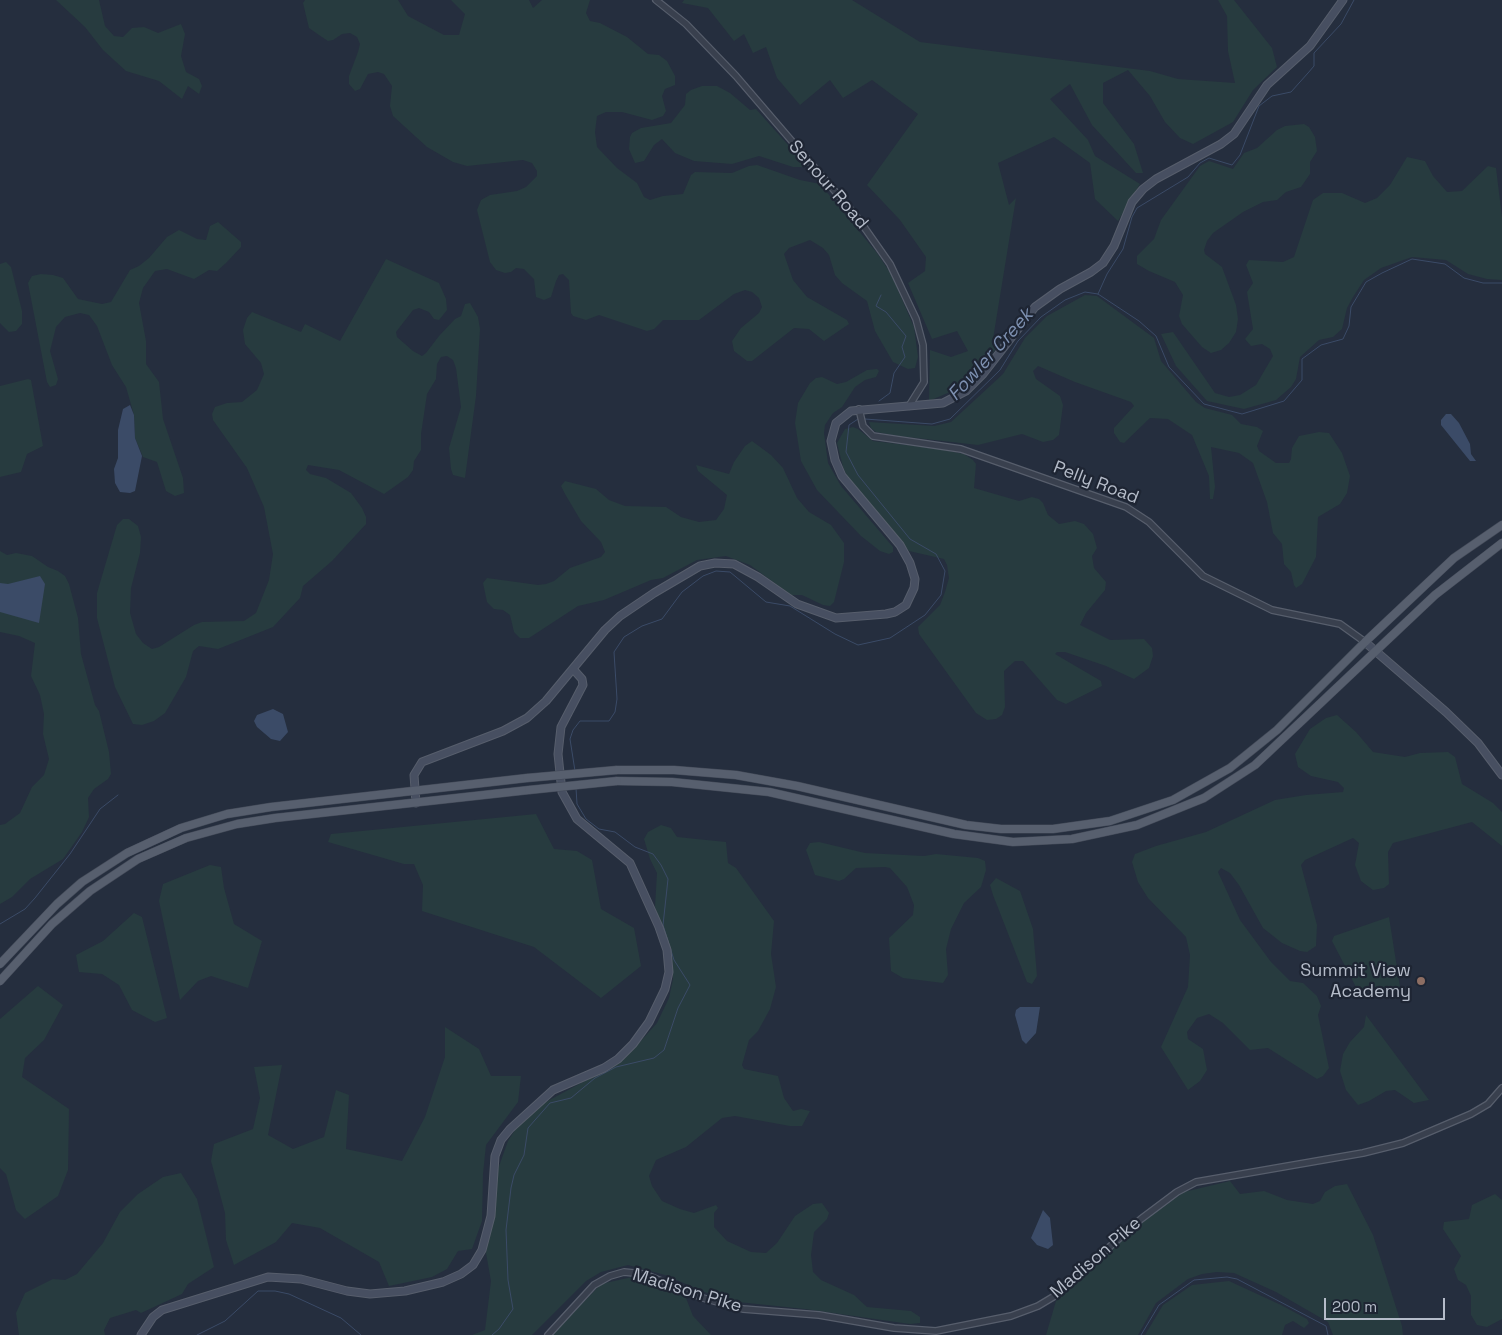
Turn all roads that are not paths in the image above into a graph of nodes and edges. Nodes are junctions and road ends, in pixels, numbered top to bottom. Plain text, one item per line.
1 (656, 0) edge
2 (1343, 0) edge
3 (909, 406) junction
4 (859, 409) junction
5 (1502, 525) edge
6 (1502, 543) edge
7 (1365, 642) junction
8 (1376, 650) junction
9 (573, 669) junction
10 (1502, 775) edge
11 (415, 791) junction
12 (416, 802) junction
13 (0, 964) edge
14 (0, 981) edge
15 (1502, 1088) edge
16 (141, 1335) edge
17 (548, 1335) edge

1 - 3 street, Senour Road
2 - 3 main road
3 - 4 main road
4 - 7 street, Pelly Road
4 - 9 main road
5 - 7 main road
6 - 8 main road
7 - 8 main road, Pelly Road
7 - 11 main road, bridge
8 - 10 main road, Pelly Road
8 - 12 main road, bridge
9 - 11 main road
9 - 16 main road
11 - 12 main road
11 - 13 main road
12 - 14 main road
15 - 17 street, Madison Pike

